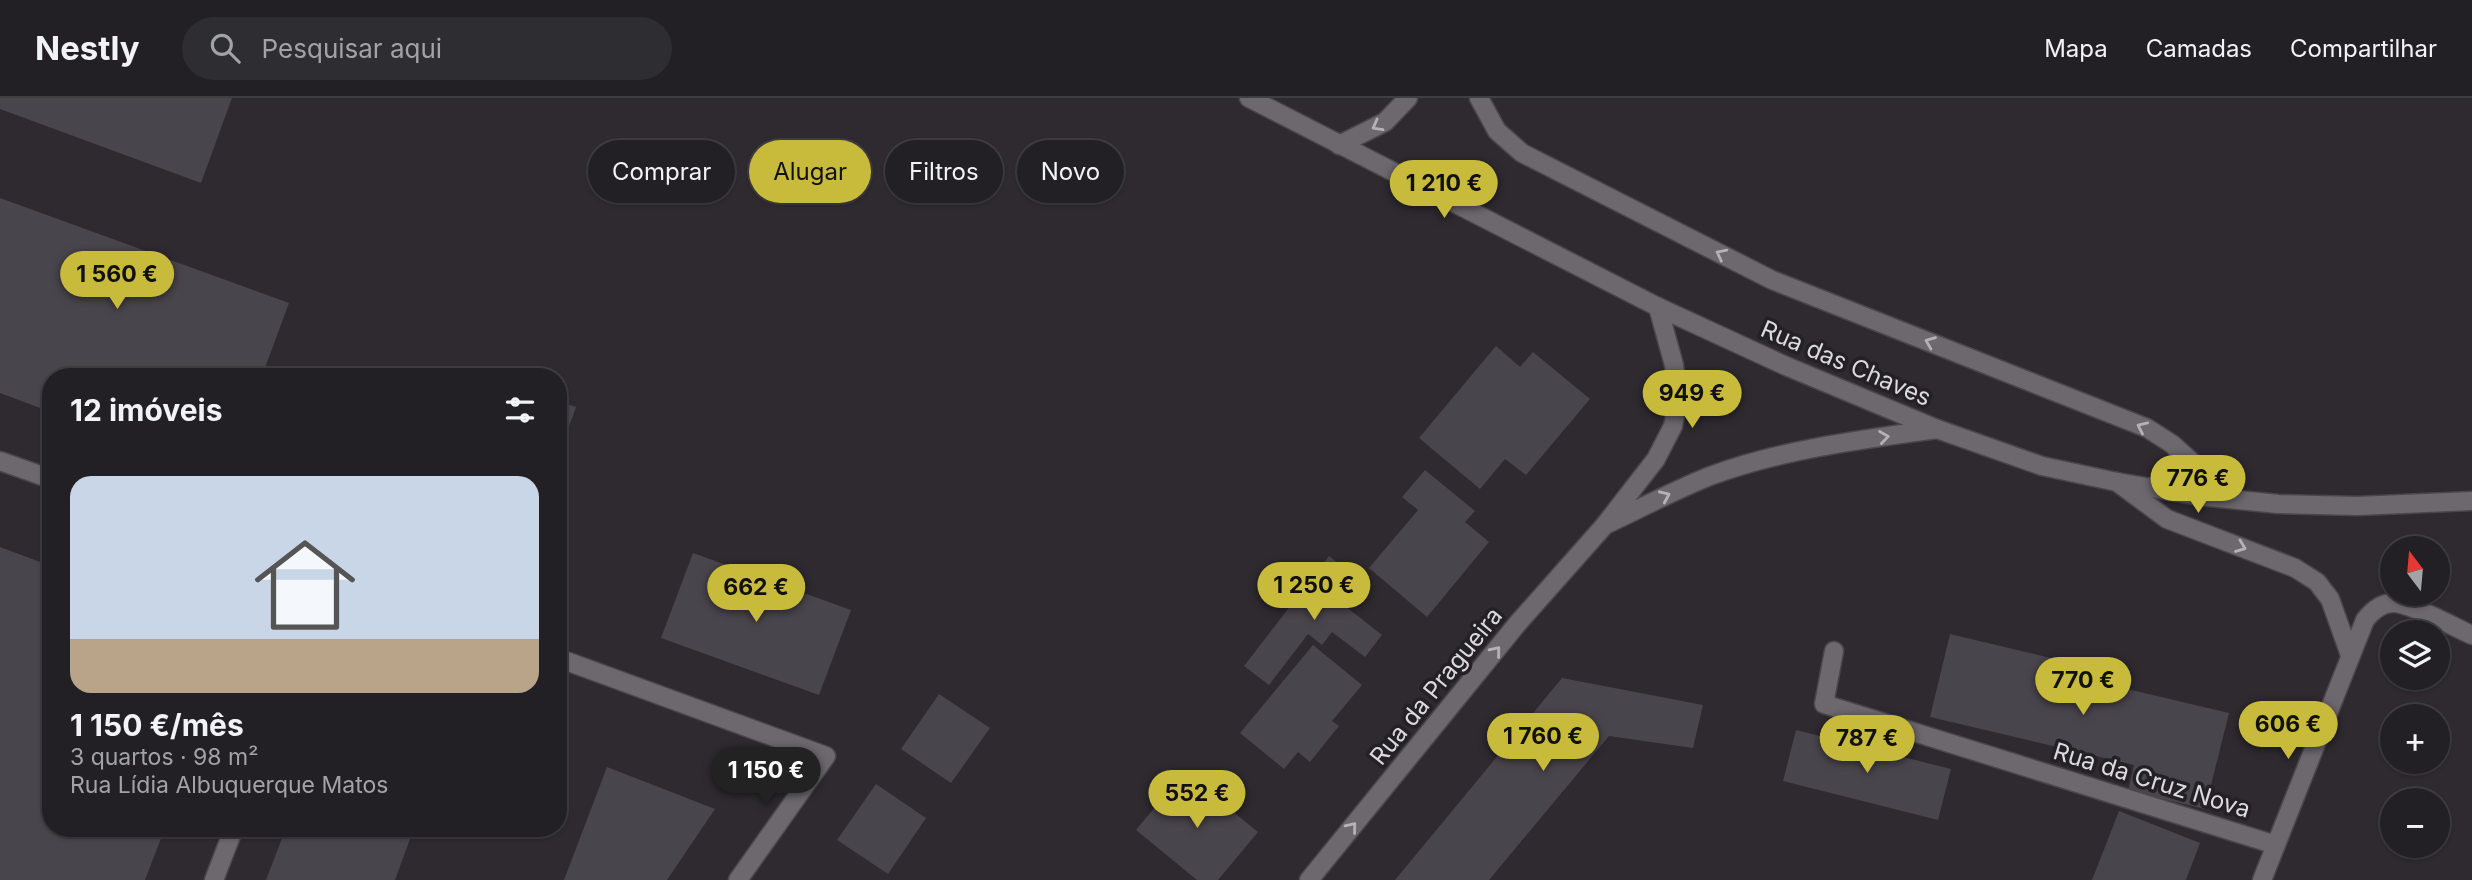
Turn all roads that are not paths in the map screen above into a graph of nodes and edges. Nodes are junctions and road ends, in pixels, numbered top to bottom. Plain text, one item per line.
1 (1249, 98) edge
2 (1408, 98) edge
3 (1479, 98) edge
4 (1339, 145) junction
5 (1658, 307) junction
6 (1937, 429) junction
7 (0, 461) edge
8 (42, 476) edge
9 (2117, 482) junction
10 (2233, 499) junction
11 (2472, 500) edge
12 (1604, 526) junction
13 (2472, 635) edge
14 (1835, 651) dead end
15 (2350, 655) junction
16 (567, 661) edge
17 (231, 837) edge
18 (2276, 845) junction
19 (214, 880) edge
20 (738, 880) edge
21 (1309, 880) edge
22 (2262, 880) edge

1 - 4 street, Rua das Chaves
2 -> 4 street
10 -> 3 street
4 - 5 street, Rua das Chaves
5 - 6 street, Rua das Chaves
5 - 12 street, Rua da Pragueira
6 - 9 street, Rua das Chaves
12 -> 6 street, Rua da Pragueira
7 - 8 street
9 - 10 street, Rua das Chaves
9 -> 15 street
10 - 11 street, Rua das Chaves
21 -> 12 street, Rua da Pragueira
13 - 15 street
14 - 18 street, Rua da Cruz Nova
15 - 18 street
16 - 20 street
17 - 19 street
18 - 22 street

